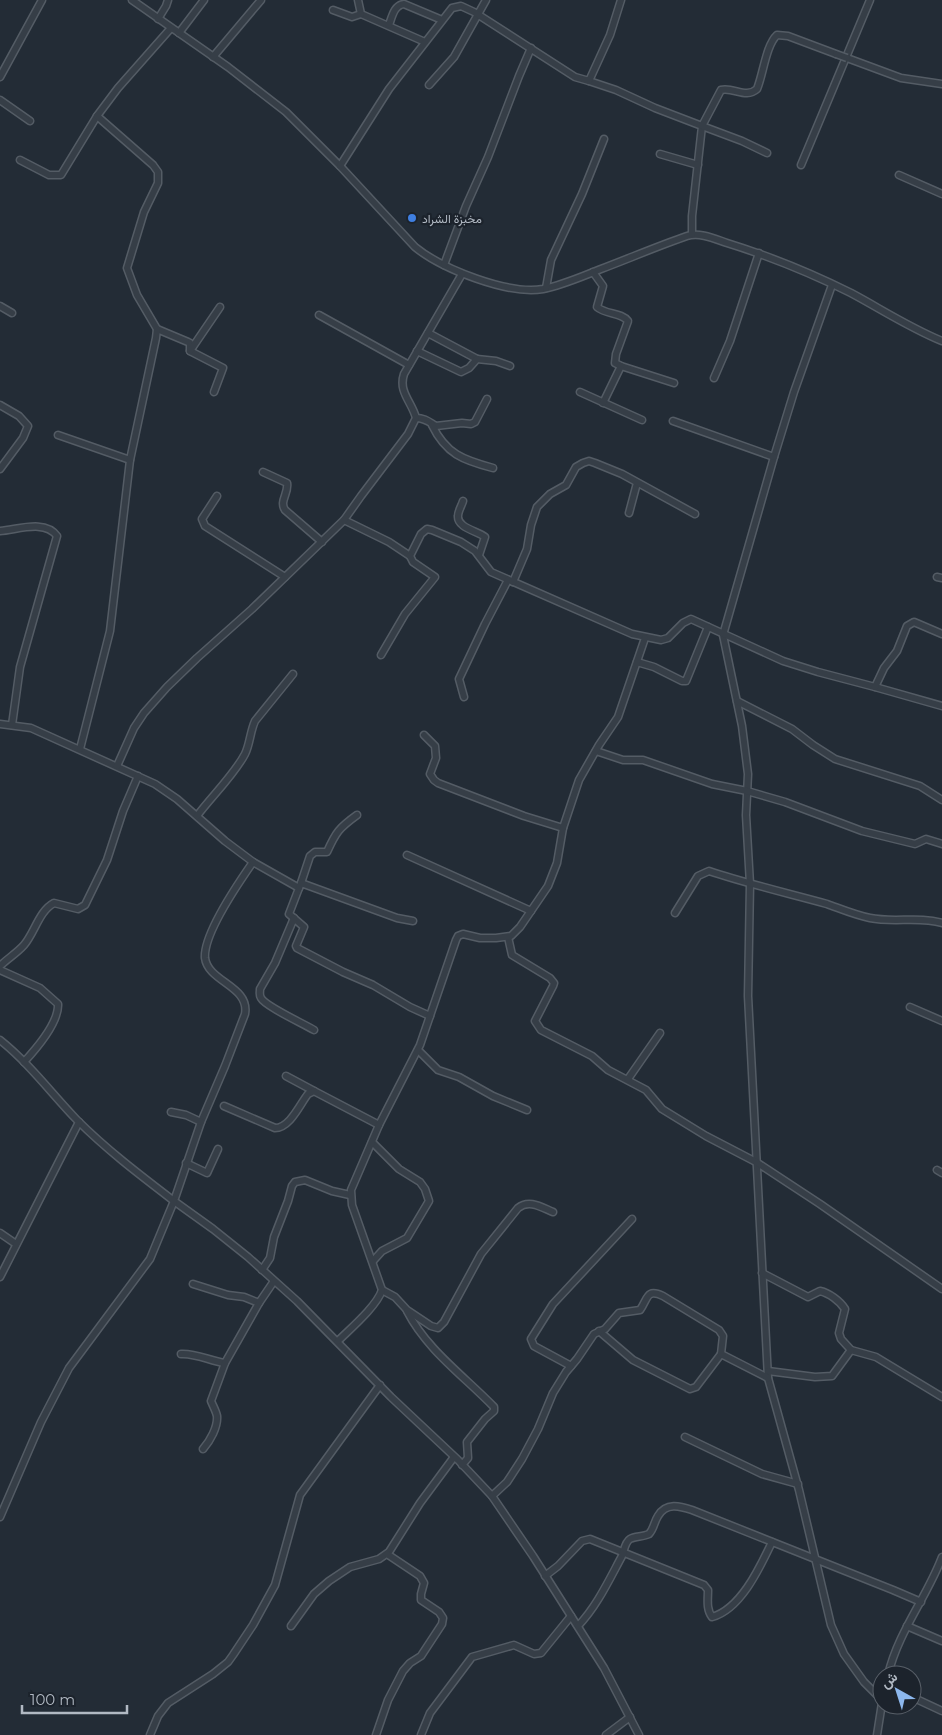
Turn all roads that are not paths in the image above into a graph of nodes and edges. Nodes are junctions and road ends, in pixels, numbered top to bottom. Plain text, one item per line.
1 (42, 0) edge
2 (132, 0) edge
3 (168, 0) edge
4 (204, 0) edge
5 (261, 0) edge
6 (358, 0) edge
7 (486, 0) edge
8 (621, 0) edge
9 (870, 0) edge
10 (333, 10) dead end
11 (362, 14) junction
12 (478, 15) junction
13 (158, 19) junction
14 (442, 20) junction
15 (389, 25) junction
16 (171, 28) junction
17 (179, 33) junction
18 (424, 42) junction
19 (532, 48) junction
20 (213, 57) junction
21 (1, 73) edge
22 (589, 81) junction
23 (942, 84) edge
24 (429, 85) dead end
25 (0, 100) edge
26 (97, 116) junction
27 (30, 121) dead end
28 (702, 126) junction
29 (604, 139) dead end
30 (768, 153) dead end
31 (660, 154) dead end
32 (20, 160) dead end
33 (698, 165) junction
34 (802, 165) dead end
35 (340, 166) junction
36 (899, 175) dead end
37 (942, 194) edge
38 (692, 234) junction
39 (758, 253) junction
40 (444, 265) junction
41 (462, 274) junction
42 (595, 275) junction
43 (832, 285) junction
44 (546, 288) junction
45 (0, 306) edge
46 (220, 307) dead end
47 (12, 313) dead end
48 (319, 315) dead end
49 (157, 328) junction
50 (428, 332) junction
51 (942, 340) edge
52 (190, 351) junction
53 (417, 351) junction
54 (477, 359) junction
55 (409, 365) junction
56 (510, 366) dead end
57 (621, 366) junction
58 (714, 378) dead end
59 (674, 383) dead end
60 (214, 392) dead end
61 (580, 392) dead end
62 (487, 400) dead end
63 (603, 403) junction
64 (0, 405) edge
65 (416, 418) junction
66 (642, 420) dead end
67 (673, 421) dead end
68 (432, 423) junction
69 (58, 435) dead end
70 (774, 457) junction
71 (130, 460) junction
72 (493, 468) dead end
73 (0, 469) edge
74 (263, 472) dead end
75 (637, 482) junction
76 (217, 496) dead end
77 (463, 501) dead end
78 (629, 513) dead end
79 (695, 514) dead end
80 (344, 520) junction
81 (0, 531) edge
82 (322, 542) junction
83 (479, 555) junction
84 (410, 556) junction
85 (285, 577) junction
86 (511, 581) junction
87 (708, 627) junction
88 (942, 634) edge
89 (723, 635) junction
90 (645, 638) junction
91 (381, 655) dead end
92 (637, 662) junction
93 (293, 674) dead end
94 (875, 687) junction
95 (464, 697) dead end
96 (737, 701) junction
97 (942, 706) edge
98 (0, 724) edge
99 (12, 725) junction
100 (424, 735) dead end
101 (80, 749) junction
102 (596, 751) junction
103 (117, 766) junction
104 (138, 776) junction
105 (747, 791) junction
106 (942, 800) edge
107 (357, 815) dead end
108 (197, 816) junction
109 (563, 828) junction
110 (942, 844) edge
111 (407, 855) dead end
112 (253, 862) junction
113 (750, 884) junction
114 (300, 886) junction
115 (531, 911) junction
116 (675, 912) dead end
117 (294, 918) junction
118 (413, 921) dead end
119 (942, 924) edge
120 (508, 937) junction
121 (0, 968) edge
122 (910, 1007) dead end
123 (430, 1016) junction
124 (942, 1021) edge
125 (314, 1030) dead end
126 (660, 1033) dead end
127 (0, 1040) edge
128 (418, 1050) junction
129 (24, 1062) junction
130 (286, 1076) dead end
131 (628, 1080) junction
132 (314, 1091) junction
133 (224, 1106) dead end
134 (527, 1110) dead end
135 (172, 1112) dead end
136 (79, 1122) junction
137 (201, 1122) junction
138 (379, 1125) junction
139 (372, 1142) junction
140 (218, 1149) dead end
141 (756, 1162) junction
142 (186, 1164) junction
143 (350, 1195) junction
144 (174, 1201) junction
145 (553, 1212) dead end
146 (632, 1219) dead end
147 (0, 1233) edge
148 (16, 1244) junction
149 (373, 1261) junction
150 (262, 1270) junction
151 (762, 1273) junction
152 (0, 1277) edge
153 (274, 1281) junction
154 (193, 1284) dead end
155 (942, 1289) edge
156 (382, 1290) junction
157 (259, 1303) junction
158 (407, 1310) junction
159 (600, 1331) junction
160 (338, 1341) junction
161 (851, 1350) junction
162 (181, 1354) dead end
163 (721, 1354) junction
164 (225, 1364) junction
165 (571, 1366) junction
166 (768, 1374) junction
167 (380, 1385) junction
168 (942, 1397) edge
169 (685, 1437) dead end
170 (203, 1448) dead end
171 (454, 1457) junction
172 (462, 1465) junction
173 (798, 1484) junction
174 (492, 1496) junction
175 (0, 1517) edge
176 (772, 1542) junction
177 (387, 1554) junction
178 (623, 1554) junction
179 (942, 1559) edge
180 (816, 1560) junction
181 (546, 1576) junction
182 (920, 1602) junction
183 (572, 1616) junction
184 (291, 1626) dead end
185 (578, 1626) junction
186 (907, 1626) junction
187 (942, 1641) edge
188 (891, 1665) edge
189 (872, 1690) edge
190 (922, 1701) edge
191 (942, 1711) edge
192 (880, 1715) edge
193 (630, 1717) junction
194 (150, 1735) edge
195 (376, 1735) edge
196 (421, 1735) edge
197 (606, 1735) edge
198 (639, 1735) edge
199 (877, 1735) edge

1 - 21 street
2 - 13 street
3 - 13 street
4 - 17 street
5 - 20 street
6 - 11 street
7 - 12 street
8 - 22 street
9 - 34 street
10 - 11 street
11 - 15 street
12 - 14 street
12 - 19 street
12 - 24 street
13 - 16 street
14 - 15 street
14 - 18 street
15 - 18 street
16 - 17 street
16 - 26 street
17 - 20 street
18 - 35 street
19 - 22 street
19 - 40 street
20 - 35 street
22 - 28 street
23 - 28 street, bridge
25 - 27 street
26 - 32 street
26 - 49 street
28 - 30 street
28 - 33 street
29 - 44 street
31 - 33 street
33 - 38 street
35 - 40 street
36 - 37 street
38 - 39 street
38 - 42 street
39 - 43 street
39 - 58 street
40 - 41 street
41 - 44 street
41 - 50 street
42 - 44 street
42 - 57 street
43 - 51 street
43 - 70 street
45 - 47 street
46 - 52 street
48 - 55 street
49 - 52 street
49 - 71 street
50 - 53 street
50 - 54 street
52 - 60 street
53 - 54 street
53 - 55 street
54 - 56 street
55 - 65 street
57 - 59 street
57 - 63 street
61 - 63 street
62 - 68 street
63 - 66 street
64 - 73 street
65 - 68 street
65 - 80 street
67 - 70 street
68 - 72 street
69 - 71 street
70 - 89 street
71 - 101 street
74 - 82 street
75 - 78 street
75 - 79 street
75 - 86 street
76 - 85 street
77 - 83 street
80 - 82 street
80 - 84 street
81 - 99 street
82 - 85 street
83 - 84 street
83 - 86 street
84 - 91 street
85 - 103 street
86 - 90 street
86 - 95 street
87 - 89 street
87 - 90 street
87 - 92 street
88 - 94 street
89 - 94 street
89 - 96 street
90 - 92 street
92 - 102 street
93 - 108 street
94 - 97 street
96 - 105 street
96 - 106 street
98 - 99 street
99 - 101 street
100 - 109 street
101 - 103 street
102 - 105 street
102 - 109 street
103 - 104 street
104 - 108 street
104 - 121 street
105 - 110 street
105 - 113 street
107 - 114 street
108 - 112 street
109 - 115 street
111 - 115 street
112 - 114 street
112 - 137 street
113 - 116 street
113 - 119 street
113 - 141 street
114 - 117 street
114 - 118 street
115 - 120 street
117 - 123 street
117 - 125 street
120 - 123 street
120 - 131 street
121 - 129 street
122 - 124 street
123 - 128 street
126 - 131 street
127 - 129 street
128 - 134 street
128 - 138 street
129 - 136 street
130 - 132 street
131 - 141 street
132 - 133 street
132 - 138 street
135 - 137 street
136 - 144 street
136 - 148 street
137 - 142 street
138 - 139 street
139 - 143 street
139 - 149 street
140 - 142 street
141 - 151 street
141 - 155 street
142 - 144 street
143 - 149 street
143 - 150 street
144 - 150 street
144 - 175 street
145 - 158 street
146 - 165 street
147 - 148 street
148 - 152 street
149 - 156 street
150 - 153 street
151 - 161 street
151 - 166 street
153 - 157 street
153 - 160 street
154 - 157 street
156 - 158 street
156 - 160 street
157 - 164 street
158 - 172 street
159 - 163 street
159 - 163 street
159 - 165 street
160 - 167 street
161 - 166 street
161 - 168 street
162 - 164 street
163 - 166 street
164 - 170 street
165 - 174 street
166 - 173 street
167 - 171 street
167 - 194 street
169 - 173 street
171 - 172 street
171 - 177 street
172 - 174 street
173 - 180 street
174 - 181 street
176 - 178 street
176 - 178 street
176 - 180 street
177 - 184 street
177 - 195 street
178 - 181 street
178 - 185 street
179 - 182 street
180 - 182 street
180 - 189 street
181 - 183 street
182 - 186 street
183 - 185 street
183 - 196 street
185 - 193 street
186 - 187 street
186 - 188 street
190 - 191 street
192 - 199 street
193 - 197 street
193 - 198 street

